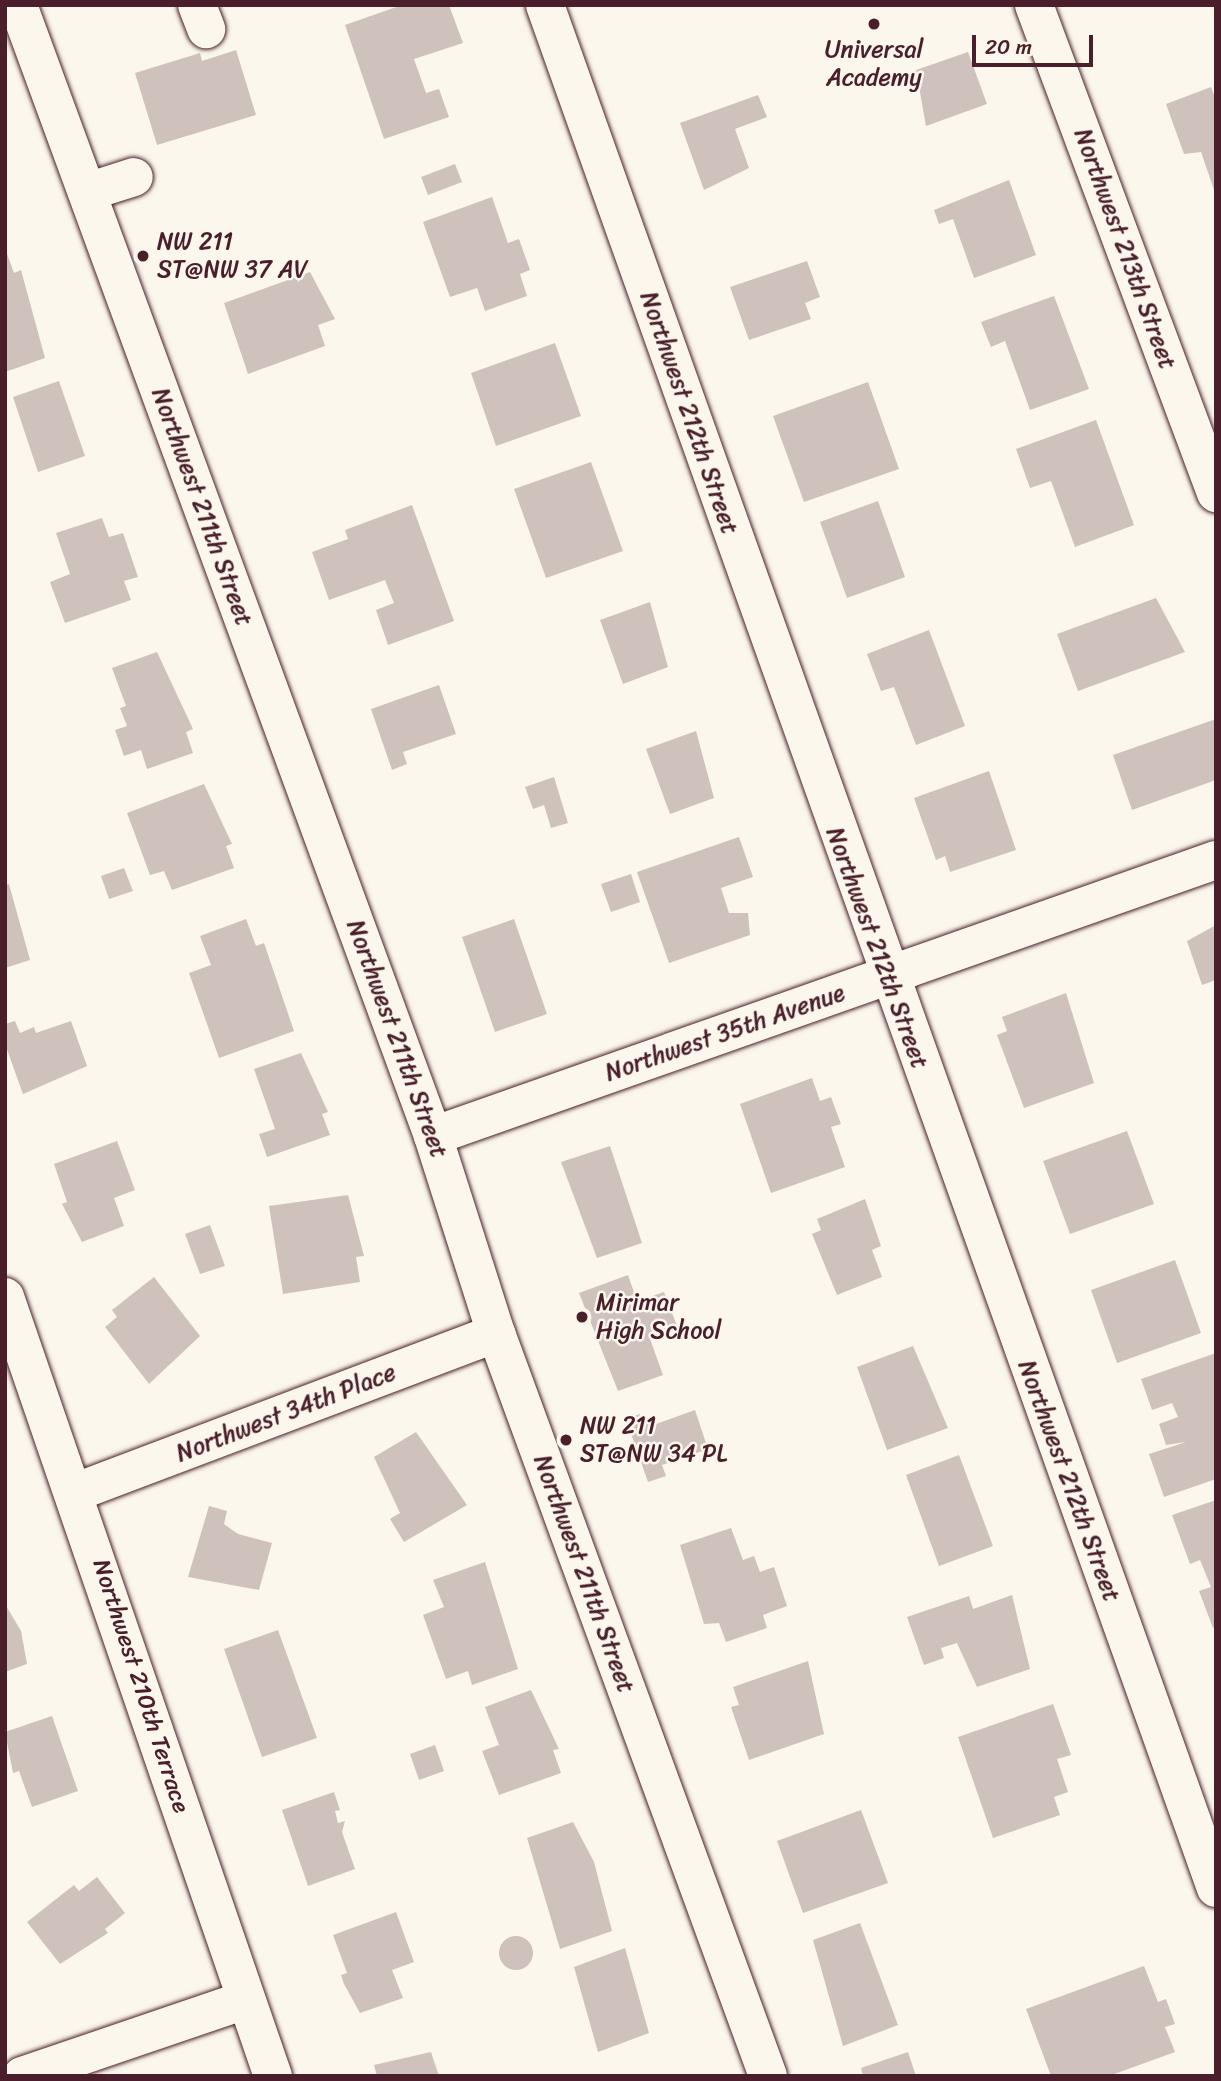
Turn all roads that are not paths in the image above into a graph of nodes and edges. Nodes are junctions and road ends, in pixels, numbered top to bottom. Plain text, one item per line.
1 (17, 5) edge
2 (545, 5) edge
3 (1034, 5) edge
4 (5, 9) edge
5 (134, 177) dead end
6 (87, 192) junction
7 (1216, 493) edge
8 (1216, 860) edge
9 (887, 976) junction
10 (433, 1136) junction
11 (5, 1297) edge
12 (496, 1333) junction
13 (76, 1492) junction
14 (1216, 1888) edge
15 (245, 2000) junction
16 (22, 2076) edge
17 (273, 2076) edge
18 (768, 2076) edge

1 - 4 street
1 - 6 street, Northwest 211th Street
2 - 9 street, Northwest 212th Street
3 - 7 street, Northwest 213th Street
5 - 6 street
6 - 10 street, Northwest 211th Street
8 - 9 street, Northwest 35th Avenue
9 - 10 street, Northwest 35th Avenue
9 - 14 street, Northwest 212th Street
10 - 12 street, Northwest 211th Street
11 - 13 street, Northwest 210th Terrace
12 - 13 street, Northwest 34th Place
12 - 18 street, Northwest 211th Street
13 - 15 street, Northwest 210th Terrace
15 - 16 street
15 - 17 street, Northwest 210th Terrace

